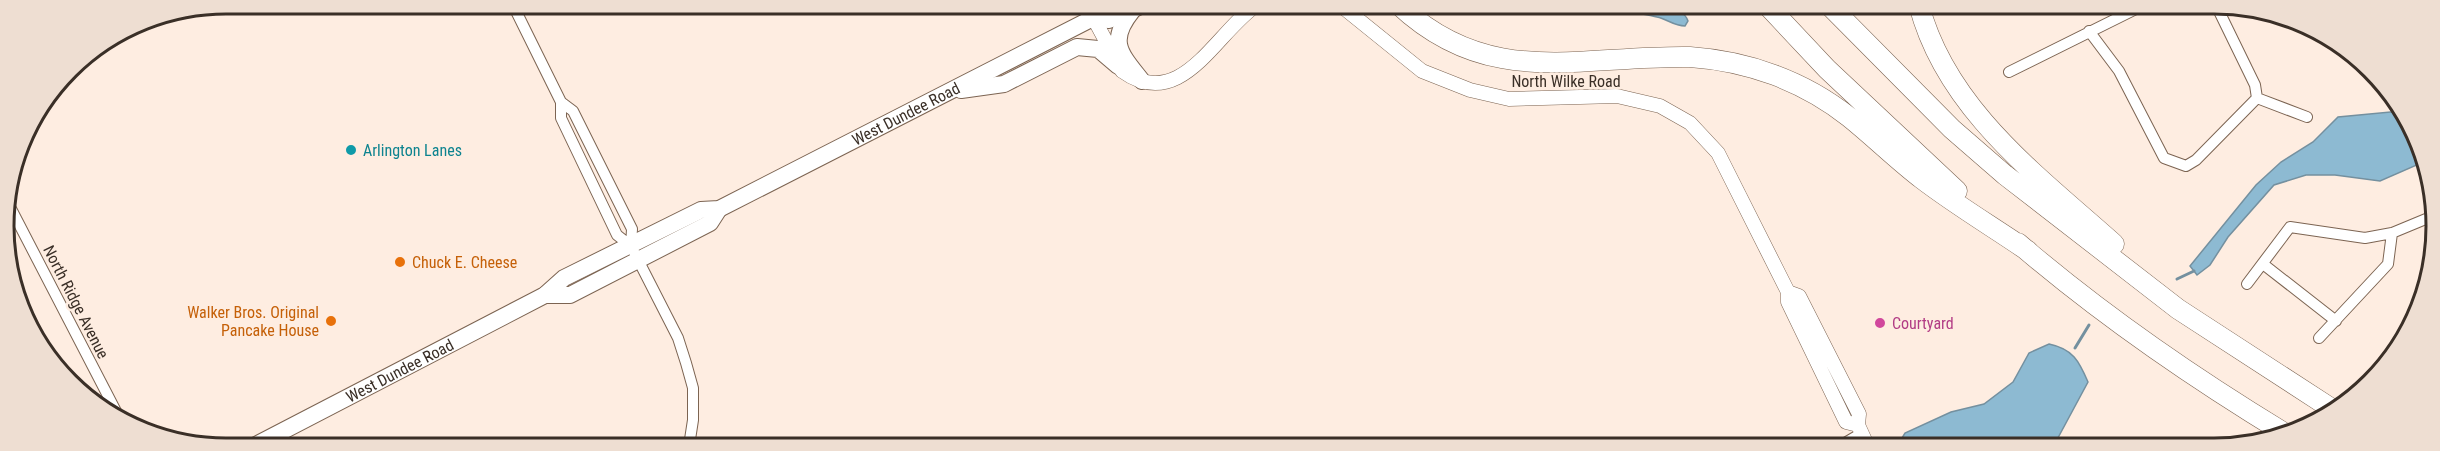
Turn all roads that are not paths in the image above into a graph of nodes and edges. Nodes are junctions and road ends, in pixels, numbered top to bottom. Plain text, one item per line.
1 (517, 14) edge
2 (1084, 14) edge
3 (1091, 14) edge
4 (1096, 14) edge
5 (1123, 14) edge
6 (1133, 14) edge
7 (1244, 14) edge
8 (1351, 14) edge
9 (1409, 14) edge
10 (1775, 14) edge
11 (1838, 14) edge
12 (1923, 14) edge
13 (2125, 14) edge
14 (2220, 14) edge
15 (2090, 31) junction
16 (1118, 66) junction
17 (2009, 72) dead end
18 (1142, 81) junction
19 (945, 93) junction
20 (2257, 98) junction
21 (2307, 117) dead end
22 (14, 214) edge
23 (2426, 219) edge
24 (2392, 233) junction
25 (2028, 251) junction
26 (635, 253) junction
27 (2263, 264) junction
28 (2247, 284) dead end
29 (2336, 321) junction
30 (2205, 326) junction
31 (2319, 338) dead end
32 (113, 405) edge
33 (2327, 405) edge
34 (2276, 428) edge
35 (1860, 429) junction
36 (270, 438) edge
37 (690, 438) edge
38 (1849, 438) edge
39 (1864, 438) edge

1 - 26 street
2 - 19 main road, West Dundee Road
3 - 16 street
4 - 5 main road, West Dundee Road
6 - 18 main road
7 - 18 street
8 - 35 street, North Wilke Road
9 - 25 highway
10 - 25 highway
11 - 30 highway
12 - 30 highway
13 - 15 street
14 - 20 street
15 - 17 street
15 - 20 street
16 - 18 street
16 - 19 main road
19 - 26 main road, West Dundee Road
20 - 21 street
22 - 32 street, North Ridge Avenue
23 - 24 street
24 - 27 street
24 - 29 street
25 - 34 highway
26 - 36 main road, West Dundee Road
26 - 37 street
27 - 28 street
27 - 29 street
29 - 31 street
30 - 33 highway
35 - 38 street
35 - 39 street, North Wilke Road

